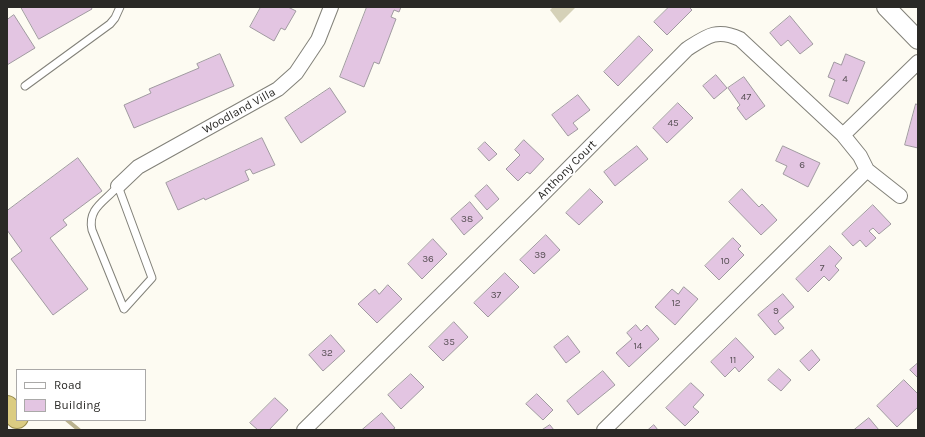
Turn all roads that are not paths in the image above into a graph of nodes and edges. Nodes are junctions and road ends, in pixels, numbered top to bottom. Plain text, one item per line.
1 (120, 7) edge
2 (331, 7) edge
3 (886, 7) edge
4 (918, 40) edge
5 (918, 62) edge
6 (25, 86) dead end
7 (843, 135) junction
8 (867, 170) junction
9 (118, 186) junction
10 (900, 196) dead end
11 (7, 407) edge
12 (16, 417) edge
13 (20, 421) edge
14 (29, 430) edge
15 (304, 430) edge
16 (604, 430) edge

1 - 6 lane
2 - 9 street, Woodland Villa
3 - 4 street
5 - 7 street
7 - 8 street, Anthony Court
7 - 15 street, Anthony Court
8 - 10 street, Anthony Court
8 - 16 street
9 - 9 lane
11 - 12 highway
13 - 14 highway

